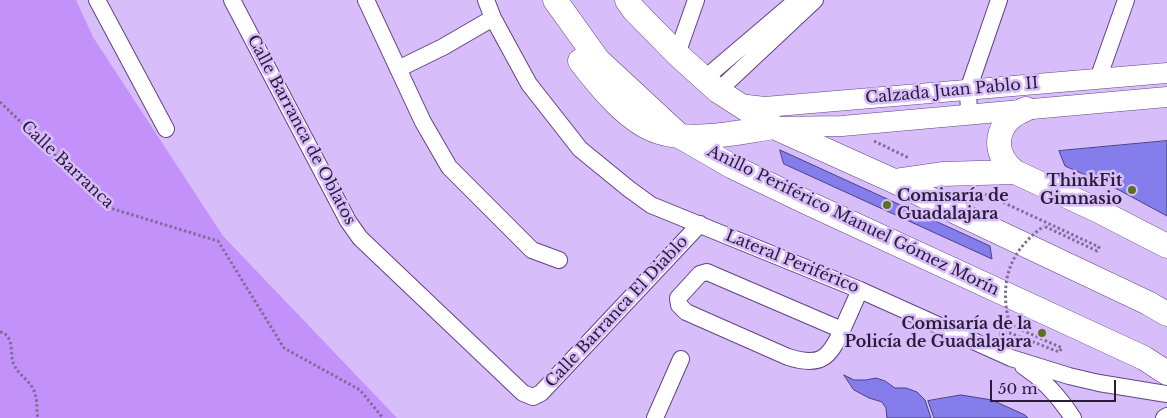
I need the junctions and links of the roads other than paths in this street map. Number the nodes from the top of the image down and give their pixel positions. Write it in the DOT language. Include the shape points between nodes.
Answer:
graph roads {
  1 [pos="97,0"];
  2 [pos="232,0"];
  3 [pos="366,0"];
  4 [pos="486,0"];
  5 [pos="540,0"];
  6 [pos="555,0"];
  7 [pos="628,0"];
  8 [pos="696,0"];
  9 [pos="797,0"];
  10 [pos="816,0"];
  11 [pos="999,0"];
  12 [pos="1126,0"];
  13 [pos="493,18"];
  14 [pos="677,54"];
  15 [pos="398,69"];
  16 [pos="1167,73"];
  17 [pos="1098,79"];
  18 [pos="968,90"];
  19 [pos="720,91"];
  20 [pos="1167,96"];
  21 [pos="1026,109"];
  22 [pos="969,114"];
  23 [pos="774,127"];
  24 [pos="166,128"];
  25 [pos="681,137"];
  26 [pos="1015,172"];
  27 [pos="894,181"];
  28 [pos="700,224"];
  29 [pos="1167,246"];
  30 [pos="560,260"];
  31 [pos="860,290"];
  32 [pos="1167,314"];
  33 [pos="842,330"];
  34 [pos="1011,358"];
  35 [pos="681,359"];
  36 [pos="1167,373"];
  37 [pos="1167,394"];
  38 [pos="532,397"];
  39 [pos="655,418"];
  40 [pos="1073,418"];
  1 -- 24 [label="street"];
  2 -- 38 [label="street, Calle Barranca de Oblatos" via="348,221 360,238 523,393"];
  3 -- 15 [label="street"];
  4 -- 13 [label="street, Lateral Periférico"];
  5 -- 25 [label="highway" via="564,40 620,106 656,132"];
  6 -- 25 [label="highway, Anillo Periférico Manuel Gómez Morín" via="598,60"];
  7 -- 14 [label="highway"];
  8 -- 14 [label="street"];
  9 -- 19 [label="street"];
  10 -- 19 [label="street"];
  11 -- 18 [label="street"];
  12 -- 17 [label="street"];
  13 -- 15 [label="street"];
  13 -- 28 [label="street, Lateral Periférico" via="529,84 580,149 651,204"];
  14 -- 19 [label="highway"];
  15 -- 30 [label="street" via="423,122 450,167 532,250"];
  16 -- 17 [label="main road, Calzada Juan Pablo II"];
  17 -- 18 [label="main road, Calzada Juan Pablo II"];
  18 -- 19 [label="main road, Calzada Juan Pablo II" via="765,107"];
  18 -- 22 [label="street"];
  19 -- 23 [label="highway"];
  20 -- 21 [label="main road, Calzada Juan Pablo II"];
  21 -- 22 [label="main road, Calzada Juan Pablo II"];
  21 -- 26 [label="highway" via="1006,121 1000,135 1003,160"];
  22 -- 23 [label="main road, Calzada Juan Pablo II" via="842,126"];
  23 -- 25 [label="highway"];
  23 -- 27 [label="highway"];
  25 -- 36 [label="highway, Anillo Periférico Manuel Gómez Morín" via="791,195 1144,358"];
  26 -- 27 [label="highway" via="942,174"];
  26 -- 29 [label="highway"];
  27 -- 32 [label="highway"];
  28 -- 31 [label="street, Lateral Periférico"];
  28 -- 38 [label="street, Calle Barranca El Diablo" via="541,393"];
  31 -- 33 [label="street"];
  31 -- 34 [label="street, Lateral Periférico"];
  33 -- 33 [label="street" via="828,355 816,361 803,362 686,312 679,306 678,298 700,274 707,272"];
  34 -- 37 [label="street, Lateral Periférico" via="1099,383"];
  34 -- 40 [label="street" via="1045,384"];
  35 -- 39 [label="street"];
}
